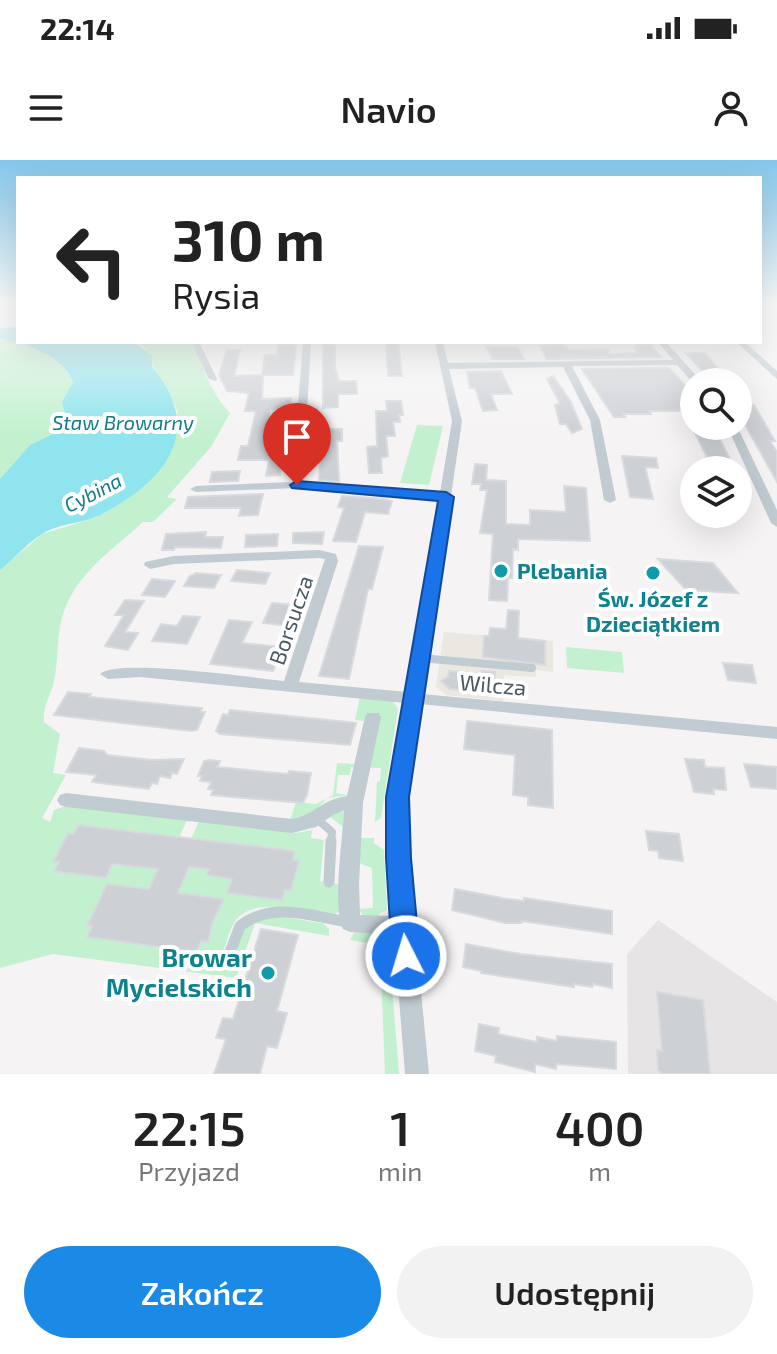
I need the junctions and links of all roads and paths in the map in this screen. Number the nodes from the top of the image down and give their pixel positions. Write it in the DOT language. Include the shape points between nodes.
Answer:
graph roads {
  1 [pos="198,348"];
  2 [pos="307,348"];
  3 [pos="440,348"];
  4 [pos="667,348"];
  5 [pos="746,348"];
  6 [pos="679,362"];
  7 [pos="566,364"];
  8 [pos="445,366"];
  9 [pos="684,368"];
  10 [pos="777,376"];
  11 [pos="213,379"];
  12 [pos="739,440"];
  13 [pos="297,485"];
  14 [pos="196,489"];
  15 [pos="446,497"];
  16 [pos="610,500"];
  17 [pos="776,517"];
  18 [pos="150,565"];
  19 [pos="420,658"];
  20 [pos="532,668"];
  21 [pos="108,674"];
  22 [pos="290,686"];
  23 [pos="412,698"];
  24 [pos="373,717"];
  25 [pos="777,733"];
  26 [pos="66,800"];
  27 [pos="354,803"];
  28 [pos="317,819"];
  29 [pos="329,882"];
  30 [pos="350,923"];
  31 [pos="404,926"];
  32 [pos="227,960"];
  33 [pos="417,1074"];
  1 -- 11 [label="street"];
  2 -- 13 [label="street"];
  3 -- 8 [label="street"];
  4 -- 6 [label="street"];
  5 -- 10 [label="street"];
  6 -- 7 [label="street"];
  6 -- 9 [label="street"];
  7 -- 8 [label="street"];
  7 -- 16 [label="street" via="595,420"];
  8 -- 15 [label="street" via="457,421"];
  12 -- 17 [label="street"];
  13 -- 14 [label="street"];
  13 -- 15 [label="street"];
  15 -- 19 [label="street"];
  18 -- 22 [label="street, Borsucza" via="331,557"];
  19 -- 20 [label="lane"];
  19 -- 23 [label="street"];
  21 -- 22 [label="street, Wilcza" via="140,672"];
  22 -- 23 [label="street, Wilcza"];
  23 -- 25 [label="street, Wilcza"];
  23 -- 31 [label="street" via="398,797"];
  24 -- 27 [label="street"];
  26 -- 28 [label="street" via="292,826"];
  27 -- 28 [label="street" via="336,803"];
  27 -- 30 [label="street"];
  28 -- 29 [label="lane" via="332,832"];
  30 -- 31 [label="street"];
  30 -- 32 [label="lane" via="271,912 253,915 238,928"];
  31 -- 33 [label="street"];
}
